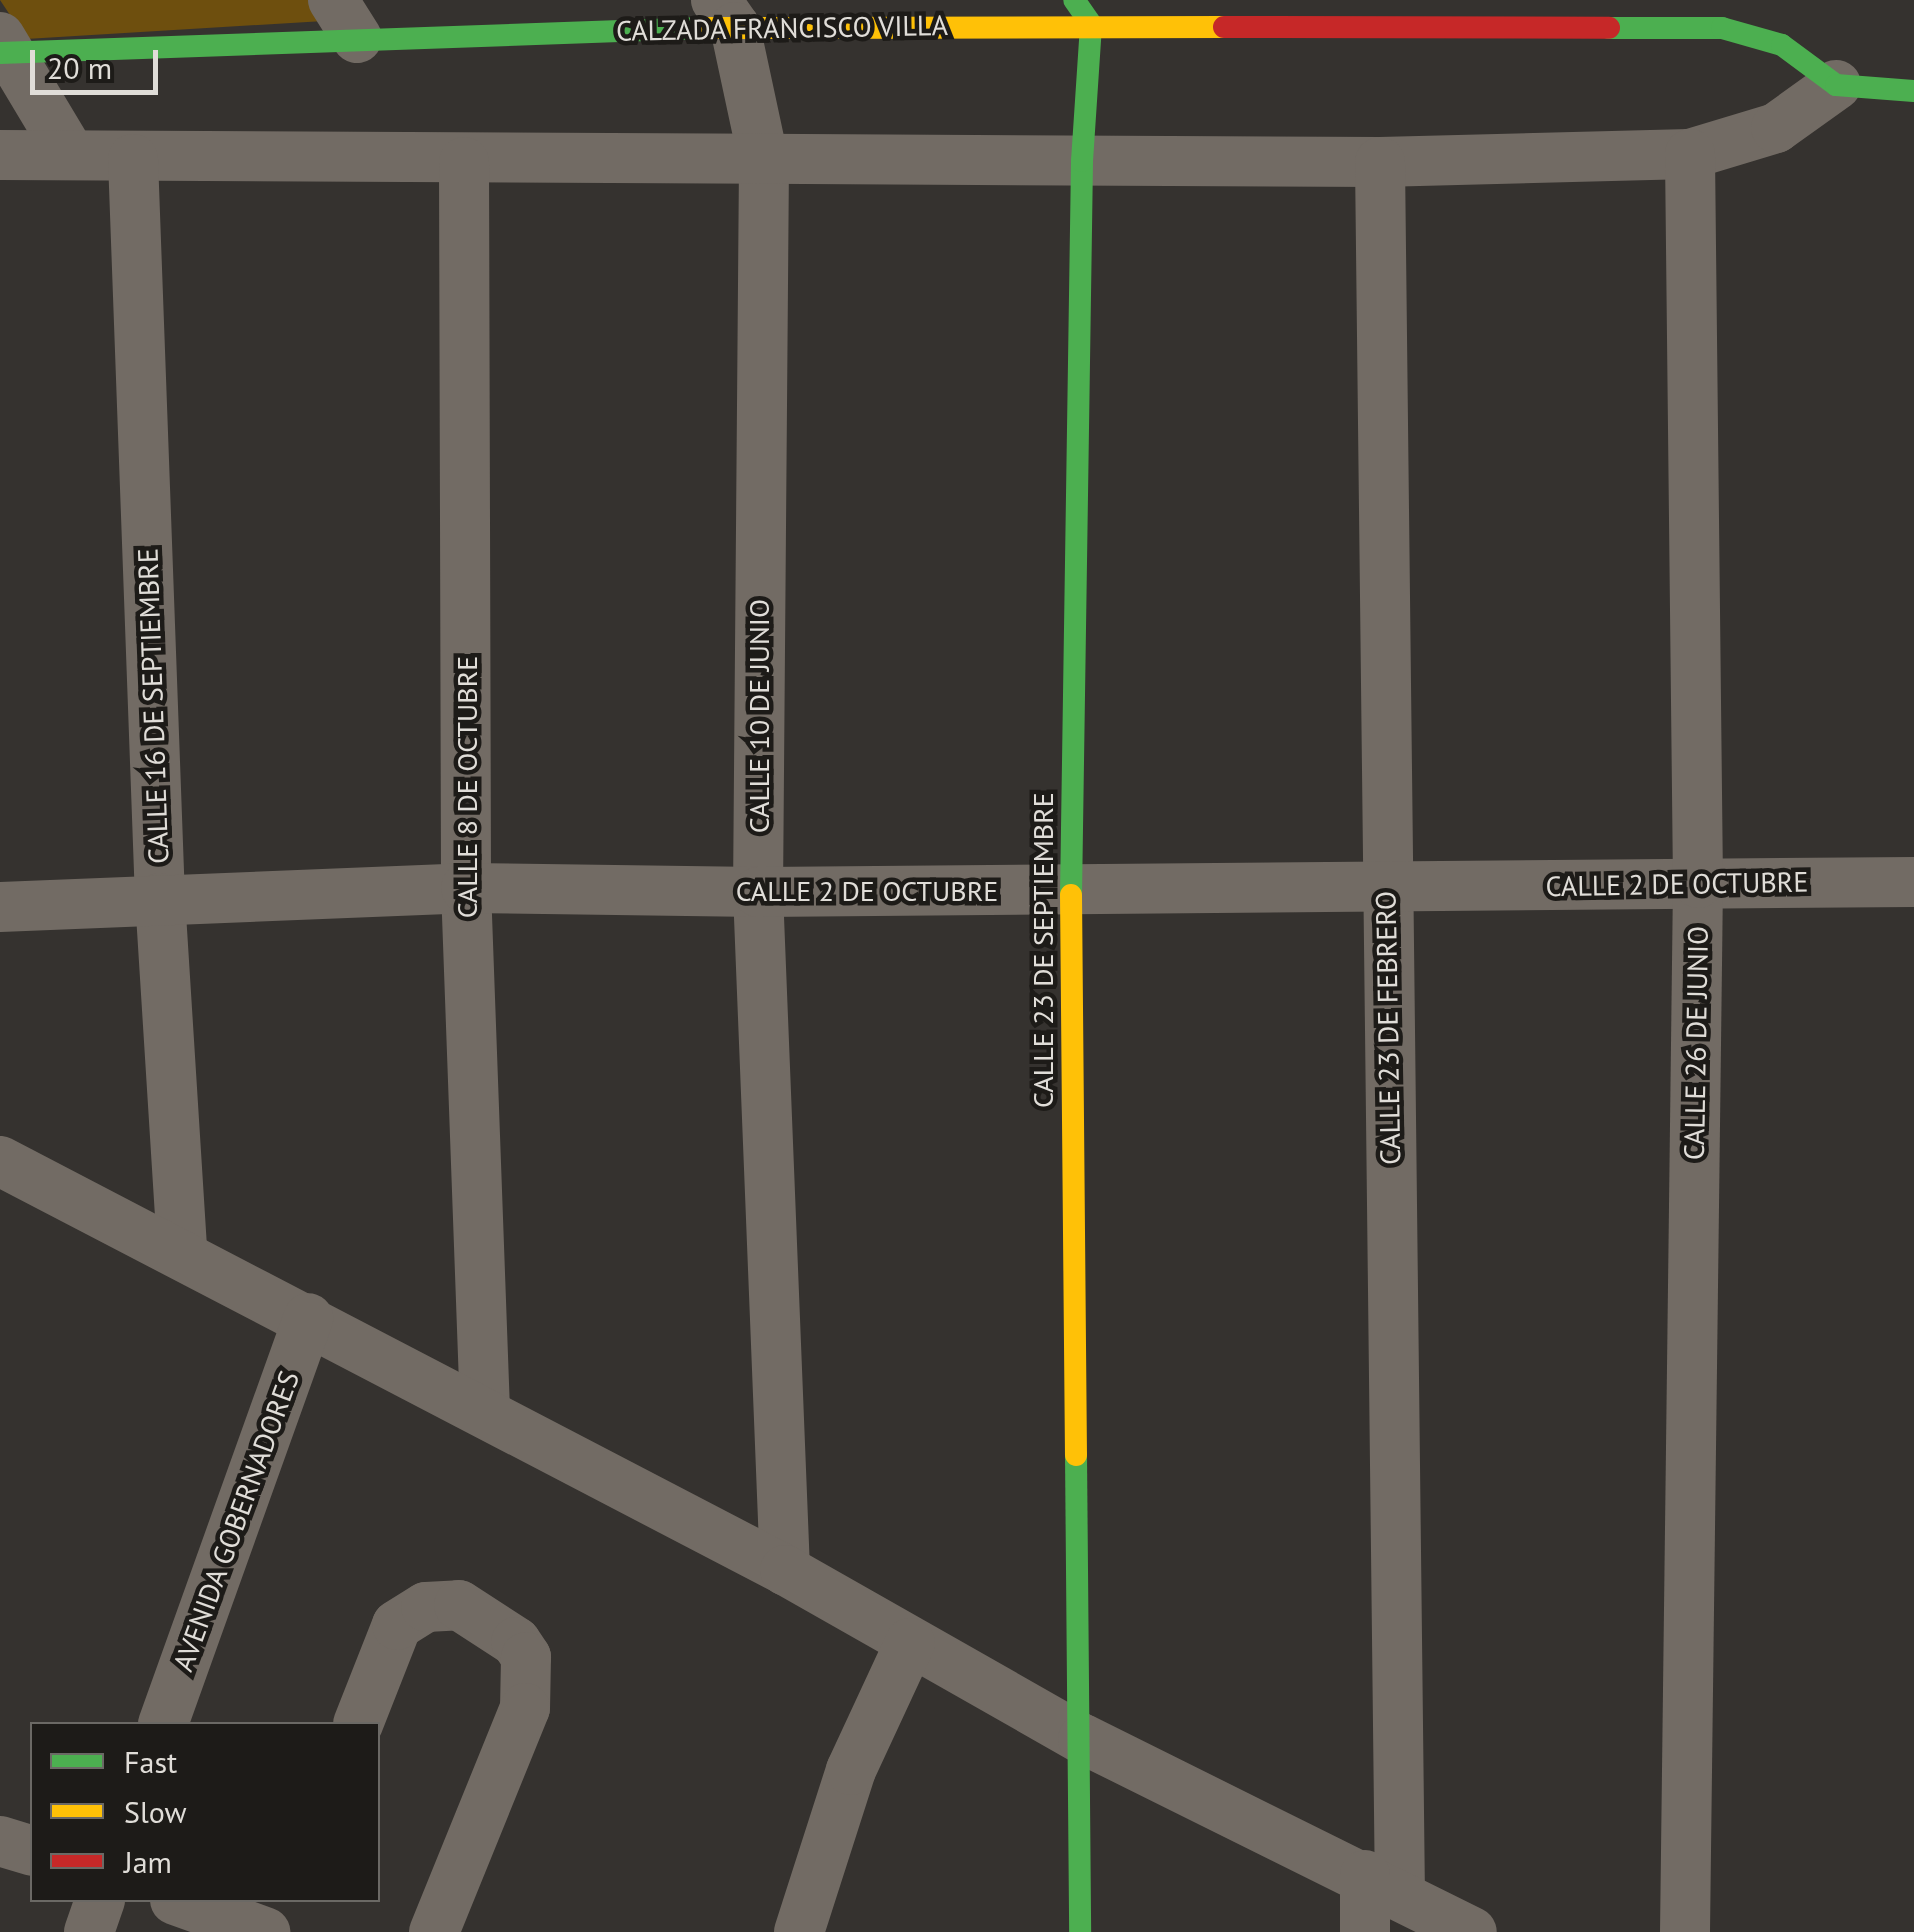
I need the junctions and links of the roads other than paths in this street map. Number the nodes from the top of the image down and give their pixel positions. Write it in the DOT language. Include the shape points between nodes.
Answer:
graph roads {
  1 [pos="1074,0"];
  2 [pos="1460,13"];
  3 [pos="725,14"];
  4 [pos="345,19"];
  5 [pos="1091,24"];
  6 [pos="4,48"];
  7 [pos="1836,85"];
  8 [pos="1910,99"];
  9 [pos="70,154"];
  10 [pos="1690,154"];
  11 [pos="0,155"];
  12 [pos="133,159"];
  13 [pos="1082,161"];
  14 [pos="464,162"];
  15 [pos="764,162"];
  16 [pos="1380,162"];
  17 [pos="1914,882"];
  18 [pos="1698,883"];
  19 [pos="466,888"];
  20 [pos="1386,889"];
  21 [pos="1071,890"];
  22 [pos="758,892"];
  23 [pos="160,898"];
  24 [pos="0,906"];
  25 [pos="0,1161"];
  26 [pos="182,1252"];
  27 [pos="308,1318"];
  28 [pos="485,1412"];
  29 [pos="785,1570"];
  30 [pos="910,1642"];
  31 [pos="164,1722"];
  32 [pos="359,1722"];
  33 [pos="1082,1740"];
  34 [pos="0,1841"];
  35 [pos="30,1850"];
  36 [pos="1382,1884"];
  37 [pos="99,1902"];
  38 [pos="181,1902"];
  39 [pos="288,1902"];
  40 [pos="89,1932"];
  41 [pos="265,1932"];
  42 [pos="276,1932"];
  43 [pos="434,1932"];
  44 [pos="798,1932"];
  45 [pos="1080,1932"];
  46 [pos="1365,1932"];
  47 [pos="1472,1932"];
  48 [pos="1685,1932"];
  1 -- 5 [label="street"];
  2 -- 5 [label="street, CALZADA FRANCISCO VILLA"];
  2 -- 7 [label="street, CALZADA FRANCISCO VILLA" via="1722,28 1782,45"];
  3 -- 4 [label="street, CALZADA FRANCISCO VILLA"];
  3 -- 5 [label="street, CALZADA FRANCISCO VILLA"];
  3 -- 15 [label="street, CALLE 10 DE JUNIO"];
  4 -- 6 [label="street, CALZADA FRANCISCO VILLA"];
  5 -- 13 [label="street, CALLE 23 DE SEPTIEMBRE"];
  6 -- 9 [label="street"];
  7 -- 8 [label="street"];
  7 -- 10 [label="street" via="1776,128"];
  9 -- 11 [label="street"];
  9 -- 12 [label="street"];
  10 -- 16 [label="street"];
  10 -- 18 [label="street, CALLE 26 DE JUNIO"];
  12 -- 14 [label="street"];
  12 -- 23 [label="street, CALLE 16 DE SEPTIEMBRE"];
  13 -- 15 [label="street"];
  13 -- 16 [label="street"];
  13 -- 21 [label="street, CALLE 23 DE SEPTIEMBRE"];
  14 -- 15 [label="street"];
  14 -- 19 [label="street, CALLE 8 DE OCTUBRE"];
  15 -- 22 [label="street, CALLE 10 DE JUNIO"];
  16 -- 20 [label="street, CALLE 23 DE FEBRERO"];
  17 -- 18 [label="street, CALLE 2 DE OCTUBRE"];
  18 -- 20 [label="street, CALLE 2 DE OCTUBRE"];
  18 -- 48 [label="street, CALLE 26 DE JUNIO"];
  19 -- 22 [label="street, CALLE 2 DE OCTUBRE"];
  19 -- 23 [label="street, CALLE 2 DE OCTUBRE"];
  19 -- 28 [label="street, CALLE 8 DE OCTUBRE"];
  20 -- 21 [label="street, CALLE 2 DE OCTUBRE"];
  20 -- 36 [label="street, CALLE 23 DE FEBRERO"];
  21 -- 22 [label="street, CALLE 2 DE OCTUBRE"];
  21 -- 33 [label="street, CALLE 23 DE SEPTIEMBRE"];
  22 -- 29 [label="street, CALLE 10 DE JUNIO"];
  23 -- 24 [label="street, CALLE 2 DE OCTUBRE"];
  23 -- 26 [label="street, CALLE 16 DE SEPTIEMBRE"];
  25 -- 26 [label="street"];
  26 -- 27 [label="street"];
  27 -- 28 [label="street"];
  27 -- 31 [label="street, AVENIDA GOBERNADORES"];
  28 -- 29 [label="street"];
  29 -- 30 [label="street"];
  30 -- 33 [label="street"];
  30 -- 44 [label="street" via="851,1770"];
  32 -- 43 [label="street" via="398,1625 426,1607 458,1605 516,1642 526,1657 525,1708"];
  33 -- 36 [label="street"];
  33 -- 45 [label="street, CALLE 23 DE SEPTIEMBRE"];
  34 -- 35 [label="street"];
  36 -- 46 [label="street, CALLE 23 DE FEBRERO"];
  36 -- 47 [label="street"];
  37 -- 40 [label="street"];
  38 -- 41 [label="street"];
  39 -- 42 [label="street"];
}
